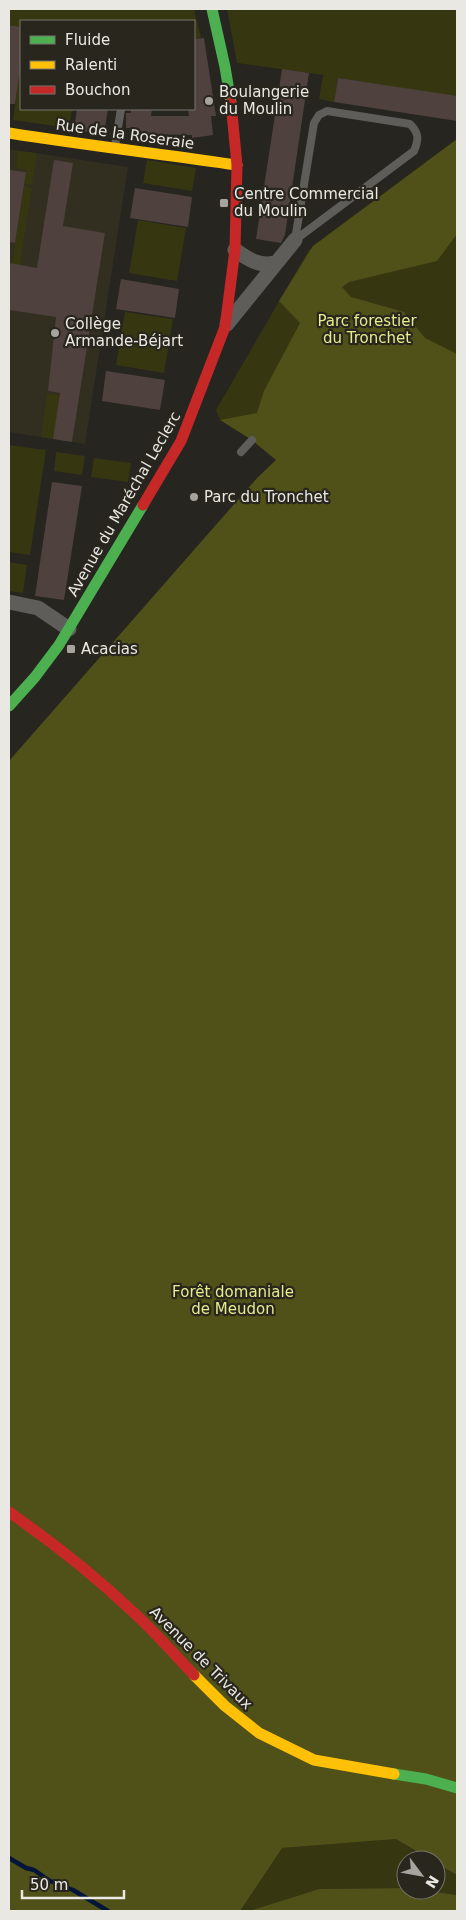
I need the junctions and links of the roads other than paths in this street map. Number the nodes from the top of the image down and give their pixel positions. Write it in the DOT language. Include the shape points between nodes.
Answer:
graph roads {
  1 [pos="212,9"];
  2 [pos="121,110"];
  3 [pos="9,133"];
  4 [pos="114,148"];
  5 [pos="237,165"];
  6 [pos="295,240"];
  7 [pos="235,250"];
  8 [pos="275,263"];
  9 [pos="224,326"];
  10 [pos="252,440"];
  11 [pos="241,452"];
  12 [pos="9,602"];
  13 [pos="69,629"];
  14 [pos="9,706"];
  15 [pos="9,1512"];
  16 [pos="457,1788"];
  1 -- 5 [label="street, Avenue du Maréchal Leclerc" via="225,67"];
  2 -- 4 [label="lane"];
  3 -- 4 [label="street, Rue de la Roseraie"];
  4 -- 5 [label="street, Rue de la Roseraie"];
  5 -- 7 [label="street, Avenue du Maréchal Leclerc"];
  6 -- 6 [label="lane" via="414,150 417,132 410,124 327,111 319,115 314,123"];
  6 -- 8 [label="street"];
  7 -- 8 [label="street" via="249,260 265,265"];
  7 -- 9 [label="street, Avenue du Maréchal Leclerc"];
  8 -- 9 [label="street"];
  9 -- 13 [label="street, Avenue du Maréchal Leclerc" via="181,441"];
  10 -- 11 [label="lane"];
  12 -- 13 [label="street" via="38,608"];
  13 -- 14 [label="street, Avenue du Maréchal Leclerc" via="47,662"];
  15 -- 16 [label="street, Avenue de Trivaux" via="86,1570 134,1612 231,1711 259,1733 314,1760 426,1779"];
}
